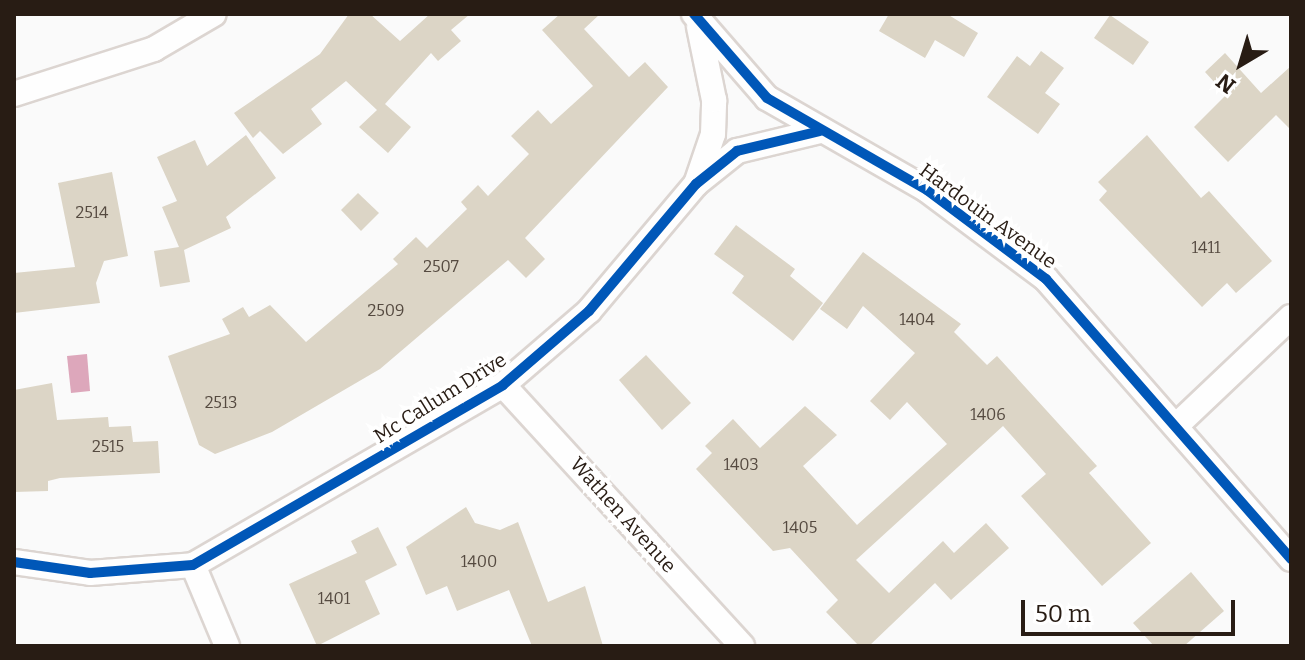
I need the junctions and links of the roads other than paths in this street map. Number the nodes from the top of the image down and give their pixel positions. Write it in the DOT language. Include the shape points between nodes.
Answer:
graph roads {
  1 [pos="214,14"];
  2 [pos="696,18"];
  3 [pos="14,94"];
  4 [pos="820,131"];
  5 [pos="696,184"];
  6 [pos="1291,317"];
  7 [pos="503,385"];
  8 [pos="1177,425"];
  9 [pos="1291,559"];
  10 [pos="14,562"];
  11 [pos="193,565"];
  12 [pos="227,646"];
  13 [pos="742,646"];
  1 -- 3 [label="street" via="154,49"];
  2 -- 4 [label="street, Hardouin Avenue" via="767,98"];
  2 -- 5 [label="street, Mc Callum Drive" via="714,100 713,134"];
  4 -- 5 [label="street, Mc Callum Drive" via="737,151"];
  4 -- 8 [label="street, Hardouin Avenue" via="927,190 1046,279"];
  5 -- 7 [label="street, Mc Callum Drive" via="589,311"];
  6 -- 8 [label="street"];
  7 -- 11 [label="street, Mc Callum Drive"];
  7 -- 13 [label="street, Wathen Avenue"];
  8 -- 9 [label="street, Hardouin Avenue"];
  10 -- 11 [label="street, Mc Callum Drive" via="90,573"];
  11 -- 12 [label="street"];
}
